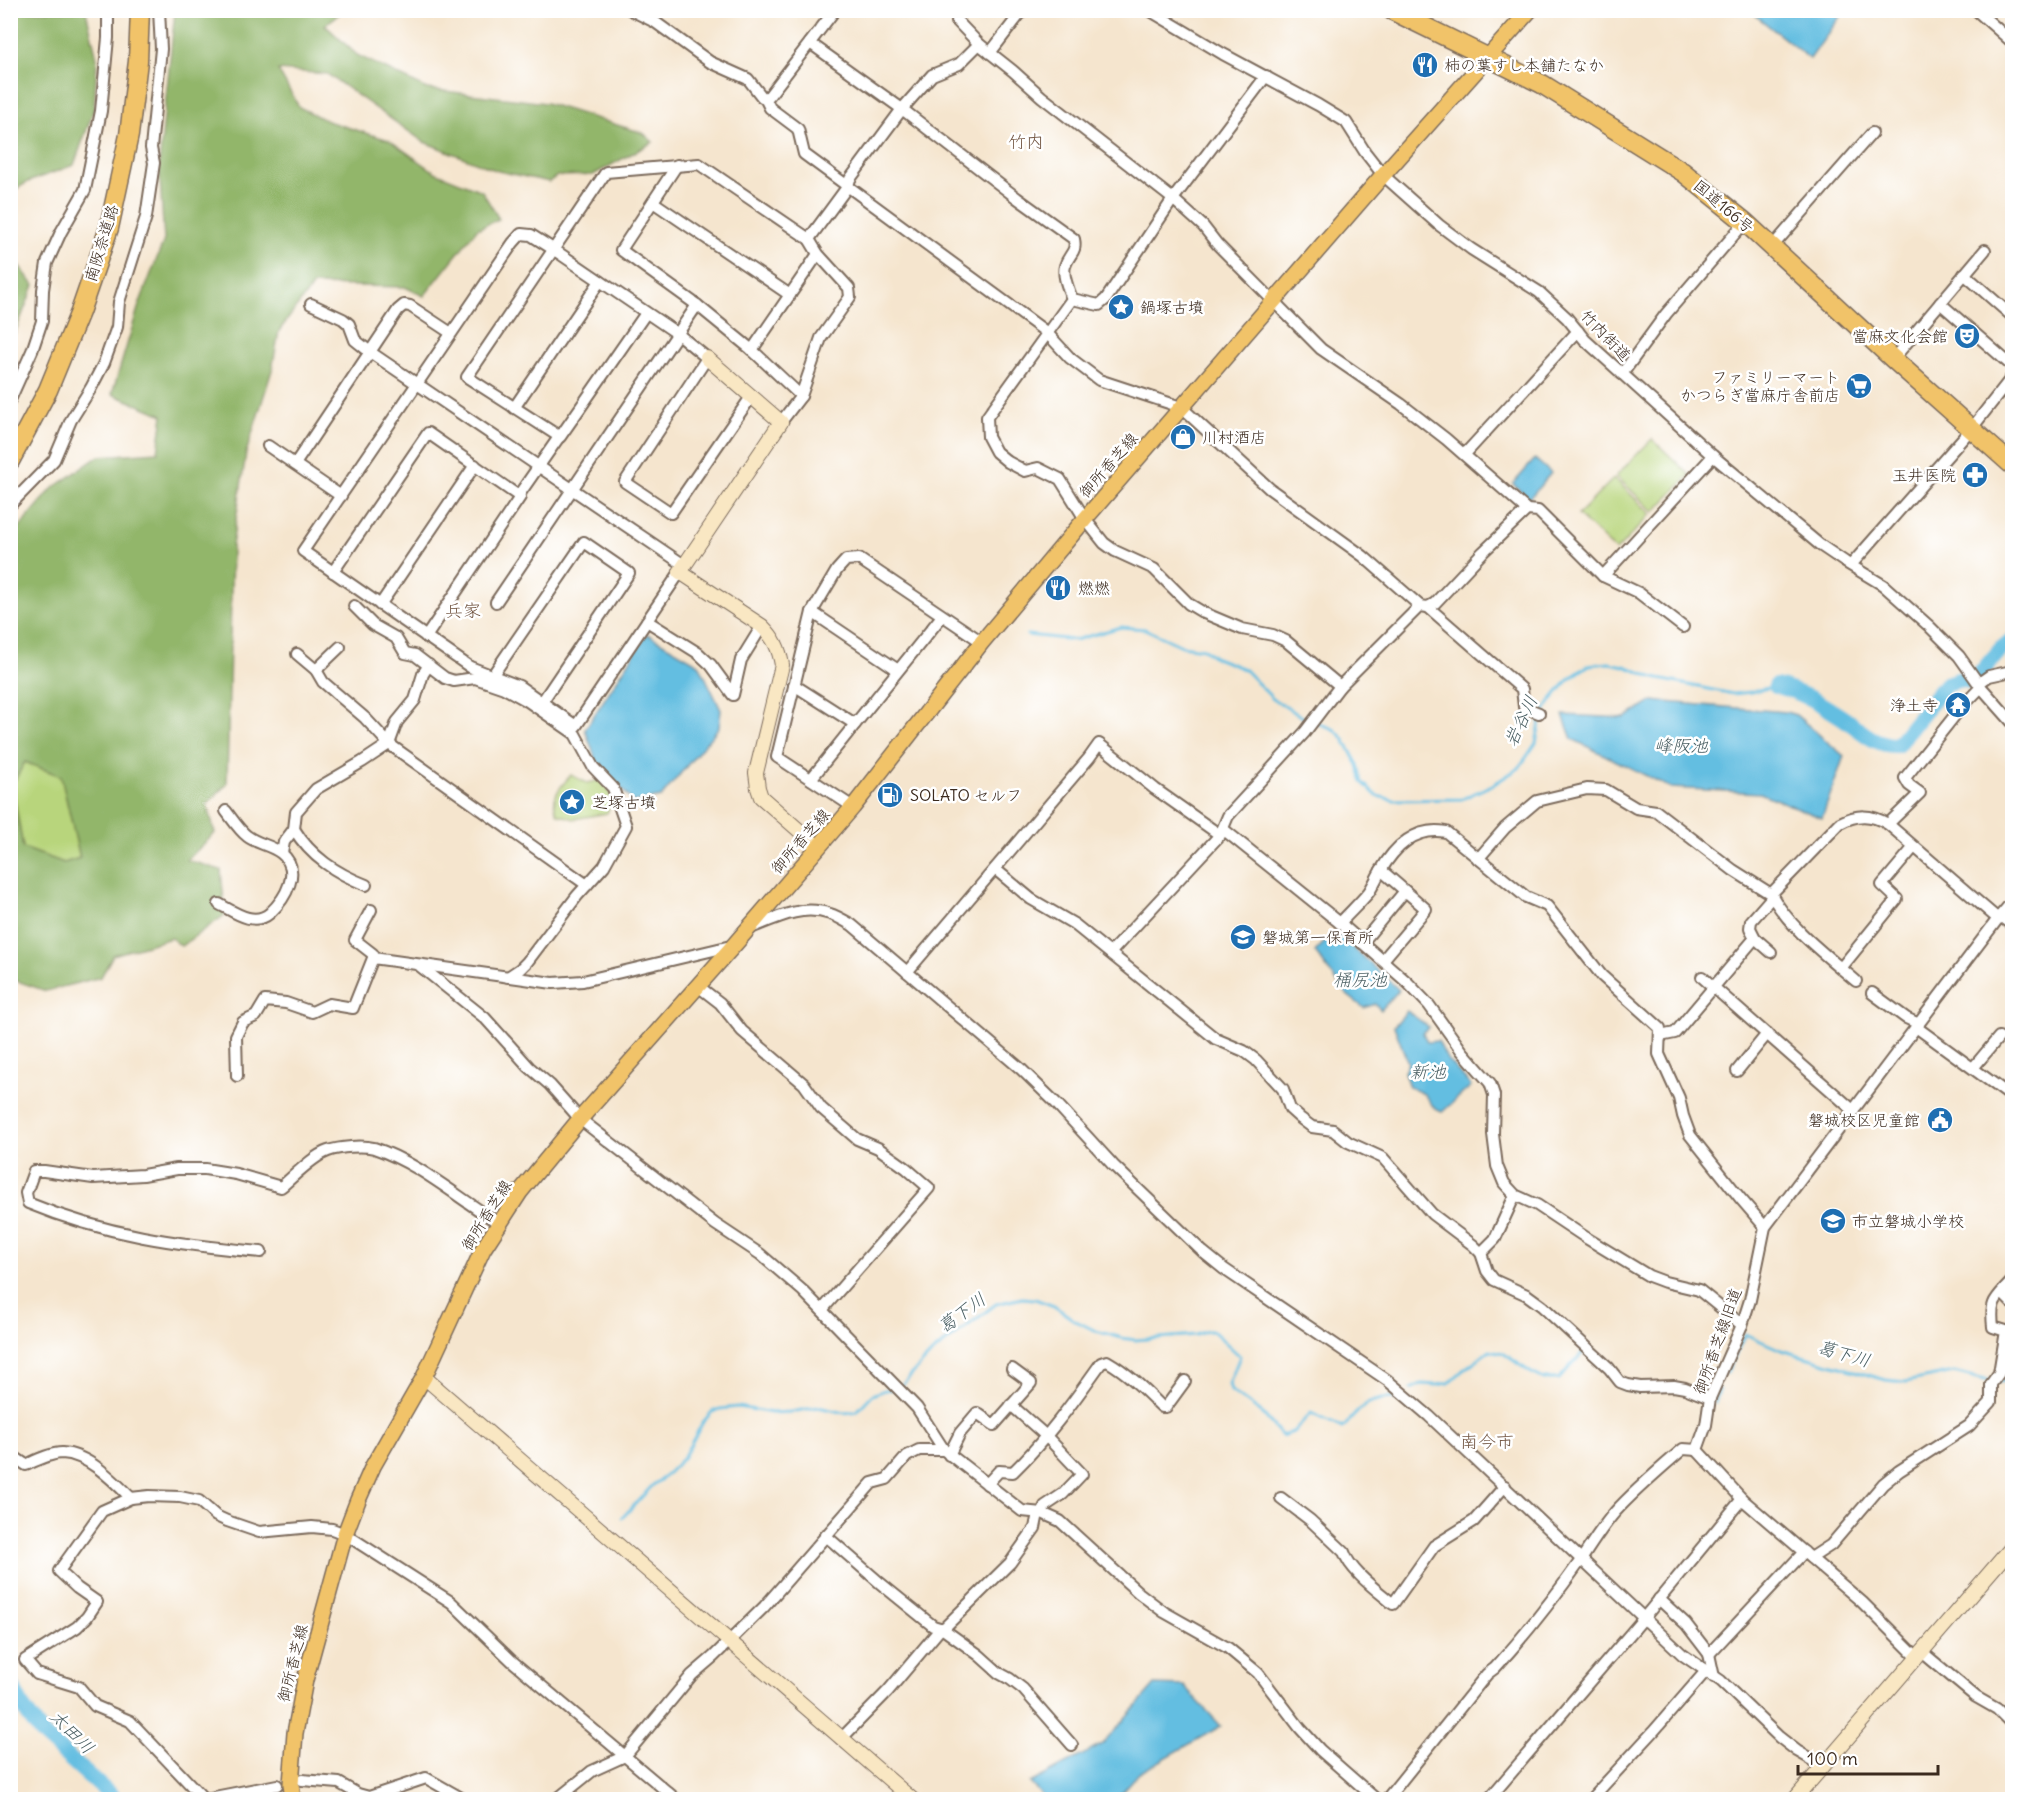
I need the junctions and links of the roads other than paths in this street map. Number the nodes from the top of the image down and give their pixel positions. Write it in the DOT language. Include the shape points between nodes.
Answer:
graph roads {
  1 [pos="108,10"];
  2 [pos="140,10"];
  3 [pos="159,10"];
  4 [pos="631,10"];
  5 [pos="835,10"];
  6 [pos="1023,10"];
  7 [pos="1149,10"];
  8 [pos="1391,10"];
  9 [pos="1530,10"];
  10 [pos="1976,10"];
  11 [pos="957,21"];
  12 [pos="2013,42"];
  13 [pos="810,43"];
  14 [pos="979,44"];
  15 [pos="990,53"];
  16 [pos="1486,58"];
  17 [pos="1266,76"];
  18 [pos="765,98"];
  19 [pos="902,109"];
  20 [pos="1872,134"];
  21 [pos="677,165"];
  22 [pos="1383,175"];
  23 [pos="848,186"];
  24 [pos="1173,199"];
  25 [pos="653,202"];
  26 [pos="1745,222"];
  27 [pos="809,239"];
  28 [pos="1772,247"];
  29 [pos="553,249"];
  30 [pos="1985,249"];
  31 [pos="818,254"];
  32 [pos="1964,274"];
  33 [pos="600,281"];
  34 [pos="790,295"];
  35 [pos="1072,299"];
  36 [pos="1275,302"];
  37 [pos="1940,303"];
  38 [pos="311,304"];
  39 [pos="697,305"];
  40 [pos="646,313"];
  41 [pos="2013,316"];
  42 [pos="1578,331"];
  43 [pos="1046,332"];
  44 [pos="451,333"];
  45 [pos="678,334"];
  46 [pos="752,350"];
  47 [pos="370,352"];
  48 [pos="707,358"];
  49 [pos="1893,359"];
  50 [pos="2013,366"];
  51 [pos="1622,374"];
  52 [pos="2013,377"];
  53 [pos="418,384"];
  54 [pos="801,396"];
  55 [pos="751,397"];
  56 [pos="10,400"];
  57 [pos="1181,407"];
  58 [pos="514,408"];
  59 [pos="781,422"];
  60 [pos="1972,428"];
  61 [pos="559,437"];
  62 [pos="268,446"];
  63 [pos="1465,454"];
  64 [pos="1713,456"];
  65 [pos="10,460"];
  66 [pos="295,464"];
  67 [pos="475,465"];
  68 [pos="2013,465"];
  69 [pos="539,466"];
  70 [pos="573,489"];
  71 [pos="340,496"];
  72 [pos="518,496"];
  73 [pos="10,505"];
  74 [pos="1527,510"];
  75 [pos="1085,519"];
  76 [pos="1851,565"];
  77 [pos="682,569"];
  78 [pos="333,572"];
  79 [pos="1603,576"];
  80 [pos="496,602"];
  81 [pos="380,605"];
  82 [pos="354,606"];
  83 [pos="1424,607"];
  84 [pos="813,612"];
  85 [pos="942,616"];
  86 [pos="646,621"];
  87 [pos="762,626"];
  88 [pos="1683,627"];
  89 [pos="426,637"];
  90 [pos="982,642"];
  91 [pos="340,647"];
  92 [pos="297,654"];
  93 [pos="429,666"];
  94 [pos="316,670"];
  95 [pos="898,670"];
  96 [pos="2013,671"];
  97 [pos="492,676"];
  98 [pos="1978,682"];
  99 [pos="794,685"];
  100 [pos="1340,686"];
  101 [pos="542,702"];
  102 [pos="1539,713"];
  103 [pos="2013,722"];
  104 [pos="855,724"];
  105 [pos="389,744"];
  106 [pos="811,779"];
  107 [pos="853,807"];
  108 [pos="226,811"];
  109 [pos="1888,824"];
  110 [pos="294,829"];
  111 [pos="1221,832"];
  112 [pos="818,846"];
  113 [pos="1914,847"];
  114 [pos="282,853"];
  115 [pos="1478,859"];
  116 [pos="995,869"];
  117 [pos="1381,870"];
  118 [pos="366,885"];
  119 [pos="586,885"];
  120 [pos="1405,891"];
  121 [pos="1771,896"];
  122 [pos="2013,902"];
  123 [pos="219,904"];
  124 [pos="371,910"];
  125 [pos="1999,918"];
  126 [pos="1340,923"];
  127 [pos="2013,925"];
  128 [pos="748,929"];
  129 [pos="1755,938"];
  130 [pos="1362,943"];
  131 [pos="735,945"];
  132 [pos="1111,952"];
  133 [pos="1771,952"];
  134 [pos="373,958"];
  135 [pos="1383,960"];
  136 [pos="420,966"];
  137 [pos="1841,968"];
  138 [pos="907,972"];
  139 [pos="508,977"];
  140 [pos="1702,977"];
  141 [pos="1856,981"];
  142 [pos="699,986"];
  143 [pos="1714,987"];
  144 [pos="1872,993"];
  145 [pos="1918,1026"];
  146 [pos="1767,1034"];
  147 [pos="1660,1036"];
  148 [pos="1999,1037"];
  149 [pos="1973,1068"];
  150 [pos="1737,1071"];
  151 [pos="237,1076"];
  152 [pos="2013,1097"];
  153 [pos="1854,1111"];
  154 [pos="580,1119"];
  155 [pos="1515,1195"];
  156 [pos="499,1223"];
  157 [pos="1765,1227"];
  158 [pos="261,1252"];
  159 [pos="1481,1254"];
  160 [pos="2013,1281"];
  161 [pos="2002,1293"];
  162 [pos="2013,1303"];
  163 [pos="822,1310"];
  164 [pos="1742,1325"];
  165 [pos="2008,1355"];
  166 [pos="1012,1369"];
  167 [pos="424,1377"];
  168 [pos="1185,1381"];
  169 [pos="1710,1398"];
  170 [pos="1011,1405"];
  171 [pos="1045,1435"];
  172 [pos="1696,1450"];
  173 [pos="947,1453"];
  174 [pos="10,1454"];
  175 [pos="987,1484"];
  176 [pos="1505,1486"];
  177 [pos="131,1498"];
  178 [pos="1281,1498"];
  179 [pos="1742,1499"];
  180 [pos="1040,1513"];
  181 [pos="345,1534"];
  182 [pos="825,1535"];
  183 [pos="2013,1547"];
  184 [pos="1808,1555"];
  185 [pos="1582,1558"];
  186 [pos="1659,1599"];
  187 [pos="1643,1618"];
  188 [pos="942,1628"];
  189 [pos="729,1641"];
  190 [pos="1709,1654"];
  191 [pos="1920,1654"];
  192 [pos="1710,1674"];
  193 [pos="2013,1724"];
  194 [pos="841,1739"];
  195 [pos="1072,1745"];
  196 [pos="625,1756"];
  197 [pos="1823,1766"];
  198 [pos="302,1780"];
  199 [pos="277,1785"];
  200 [pos="1592,1799"];
  201 [pos="292,1800"];
  202 [pos="465,1800"];
  203 [pos="556,1800"];
  204 [pos="677,1800"];
  205 [pos="913,1800"];
  206 [pos="1377,1800"];
  207 [pos="1386,1800"];
  208 [pos="1488,1800"];
  209 [pos="1794,1800"];
  1 -- 56 [label="street" via="101,111 85,190 46,263 42,321"];
  2 -- 65 [label="highway, 南阪奈道路" via="129,135 109,228 48,390"];
  3 -- 73 [label="street" via="161,49 151,148 154,163 146,217 119,302 117,327 104,363 70,420 54,460"];
  4 -- 18 [label="street" via="655,22 710,62 748,79"];
  5 -- 13 [label="street"];
  6 -- 15 [label="street"];
  7 -- 17 [label="street, 竹内街道"];
  8 -- 16 [label="highway, 国道166号"];
  9 -- 16 [label="main road, 御所香芝線"];
  10 -- 12 [label="street"];
  11 -- 14 [label="street"];
  13 -- 18 [label="street"];
  13 -- 19 [label="street"];
  14 -- 15 [label="street"];
  14 -- 19 [label="street" via="959,64 932,75"];
  15 -- 24 [label="street"];
  16 -- 22 [label="main road, 御所香芝線"];
  16 -- 26 [label="highway, 国道166号" via="1542,84 1662,158"];
  17 -- 22 [label="street, 竹内街道" via="1346,122"];
  17 -- 24 [label="street"];
  18 -- 23 [label="street" via="770,108 798,129 804,154"];
  19 -- 23 [label="street"];
  19 -- 35 [label="street" via="1074,239 1076,248 1065,267"];
  20 -- 28 [label="street"];
  21 -- 25 [label="street"];
  21 -- 27 [label="street" via="699,164"];
  21 -- 29 [label="street" via="606,172"];
  22 -- 36 [label="main road, 御所香芝線"];
  22 -- 42 [label="street, 竹内街道" via="1471,249 1539,292"];
  23 -- 27 [label="street"];
  23 -- 43 [label="street"];
  24 -- 35 [label="street" via="1106,299 1099,305"];
  24 -- 36 [label="street"];
  25 -- 34 [label="street"];
  25 -- 39 [label="street" via="621,250"];
  26 -- 28 [label="highway, 国道166号"];
  26 -- 51 [label="street" via="1666,314"];
  27 -- 31 [label="street"];
  28 -- 49 [label="highway, 国道166号"];
  29 -- 33 [label="street"];
  29 -- 44 [label="street" via="531,235 521,234"];
  29 -- 58 [label="street" via="467,377"];
  30 -- 32 [label="street"];
  31 -- 34 [label="street"];
  31 -- 54 [label="street" via="849,288 850,297 821,338"];
  32 -- 37 [label="street"];
  32 -- 41 [label="street"];
  33 -- 40 [label="street"];
  33 -- 58 [label="street"];
  34 -- 46 [label="street"];
  35 -- 43 [label="street"];
  36 -- 57 [label="main road, 御所香芝線"];
  36 -- 63 [label="street" via="1321,349"];
  37 -- 49 [label="street"];
  37 -- 50 [label="street"];
  38 -- 47 [label="street" via="343,319 355,340"];
  39 -- 45 [label="street"];
  39 -- 46 [label="street"];
  40 -- 45 [label="street"];
  40 -- 61 [label="street"];
  42 -- 51 [label="street, 竹内街道"];
  42 -- 63 [label="street"];
  43 -- 57 [label="street" via="1070,358 1099,380"];
  43 -- 75 [label="street" via="987,417 988,437 996,452 1008,462 1025,471 1038,468 1060,479"];
  44 -- 47 [label="street" via="404,305"];
  44 -- 53 [label="street"];
  45 -- 48 [label="street"];
  45 -- 70 [label="street"];
  46 -- 54 [label="street"];
  47 -- 53 [label="street"];
  47 -- 66 [label="street"];
  48 -- 55 [label="street"];
  48 -- 55 [label="street" via="625,482 671,513"];
  49 -- 60 [label="highway, 国道166号"];
  51 -- 64 [label="street, 竹内街道"];
  52 -- 60 [label="street"];
  53 -- 69 [label="street"];
  53 -- 71 [label="street"];
  54 -- 59 [label="street"];
  55 -- 59 [label="street"];
  57 -- 75 [label="main road, 御所香芝線"];
  57 -- 83 [label="street" via="1270,489 1363,556"];
  58 -- 61 [label="street"];
  59 -- 77 [label="street"];
  60 -- 68 [label="highway, 国道166号"];
  60 -- 76 [label="street"];
  61 -- 69 [label="street"];
  62 -- 66 [label="street"];
  63 -- 74 [label="street"];
  64 -- 76 [label="street, 竹内街道"];
  64 -- 79 [label="street"];
  66 -- 71 [label="street"];
  67 -- 72 [label="street"];
  67 -- 78 [label="street" via="428,433"];
  67 -- 81 [label="street"];
  69 -- 70 [label="street"];
  69 -- 72 [label="street"];
  70 -- 77 [label="street"];
  70 -- 80 [label="street"];
  71 -- 78 [label="street" via="303,550"];
  72 -- 89 [label="street"];
  74 -- 79 [label="street" via="1538,511"];
  74 -- 83 [label="street" via="1435,603"];
  75 -- 90 [label="main road, 御所香芝線"];
  75 -- 100 [label="street" via="1104,543 1154,569 1189,604 1242,629 1286,641"];
  76 -- 98 [label="street, 竹内街道" via="1883,585 1929,626"];
  77 -- 86 [label="street"];
  77 -- 87 [label="street"];
  78 -- 81 [label="street"];
  79 -- 88 [label="street" via="1639,593"];
  81 -- 89 [label="street"];
  82 -- 93 [label="street" via="396,638 405,653 415,655"];
  83 -- 100 [label="street"];
  83 -- 102 [label="street" via="1522,689 1524,707"];
  84 -- 85 [label="street" via="837,570 846,560 859,560"];
  84 -- 95 [label="street"];
  84 -- 99 [label="street"];
  85 -- 90 [label="street"];
  85 -- 95 [label="street"];
  86 -- 87 [label="street" via="698,653 733,695 741,660"];
  86 -- 101 [label="street" via="576,726"];
  87 -- 112 [label="street" via="779,648 782,665 756,773 758,789 761,797"];
  89 -- 97 [label="street" via="470,667"];
  90 -- 107 [label="main road, 御所香芝線"];
  91 -- 94 [label="street"];
  92 -- 94 [label="street"];
  93 -- 105 [label="street" via="415,700 397,722"];
  93 -- 119 [label="street" via="454,681 475,678 504,688 575,734 593,767 613,788 626,826 604,866"];
  94 -- 105 [label="street" via="323,682 366,718"];
  95 -- 104 [label="street"];
  96 -- 98 [label="street"];
  97 -- 101 [label="street" via="519,686"];
  97 -- 101 [label="street" via="584,542 629,573"];
  98 -- 103 [label="street, 竹内街道"];
  98 -- 109 [label="street" via="1905,778 1920,793"];
  99 -- 104 [label="street"];
  99 -- 106 [label="street" via="777,757"];
  100 -- 111 [label="street" via="1305,732 1228,816"];
  104 -- 106 [label="street"];
  105 -- 110 [label="street" via="316,789 296,812"];
  105 -- 119 [label="street"];
  106 -- 107 [label="street"];
  107 -- 112 [label="main road, 御所香芝線"];
  108 -- 114 [label="street" via="247,836"];
  109 -- 113 [label="street"];
  109 -- 121 [label="street" via="1865,815 1840,823"];
  110 -- 114 [label="street" via="284,842"];
  110 -- 118 [label="street" via="300,840 335,871"];
  111 -- 116 [label="street" via="1155,789 1099,744"];
  111 -- 126 [label="street"];
  111 -- 132 [label="street"];
  112 -- 128 [label="main road, 御所香芝線"];
  113 -- 125 [label="street"];
  113 -- 137 [label="street" via="1882,885 1897,899"];
  114 -- 123 [label="street" via="291,872 287,893 264,918 250,919"];
  115 -- 117 [label="street" via="1446,832 1434,829 1408,839"];
  115 -- 121 [label="street" via="1505,828 1537,801 1587,789 1606,790 1636,808 1656,811"];
  115 -- 147 [label="street" via="1526,897 1546,906 1602,976 1660,1028"];
  116 -- 132 [label="street" via="1031,899"];
  116 -- 138 [label="street"];
  117 -- 120 [label="street"];
  117 -- 126 [label="street" via="1369,892"];
  119 -- 139 [label="street" via="527,962"];
  120 -- 130 [label="street"];
  120 -- 135 [label="street" via="1426,909"];
  121 -- 129 [label="street" via="1751,921"];
  121 -- 137 [label="street" via="1798,929"];
  122 -- 125 [label="street, 御所香芝線旧道"];
  124 -- 134 [label="street" via="354,940"];
  125 -- 127 [label="street"];
  125 -- 145 [label="street, 御所香芝線旧道"];
  126 -- 130 [label="street"];
  128 -- 131 [label="main road, 御所香芝線"];
  128 -- 138 [label="street" via="790,912 813,910 831,914 852,925"];
  129 -- 133 [label="street"];
  129 -- 143 [label="street"];
  130 -- 135 [label="street"];
  131 -- 139 [label="street" via="583,981 553,983"];
  131 -- 142 [label="main road, 御所香芝線"];
  132 -- 159 [label="street" via="1216,1039 1256,1060 1283,1089 1290,1109 1300,1118 1312,1127 1333,1130 1348,1142 1383,1158 1432,1214"];
  134 -- 136 [label="street"];
  134 -- 151 [label="street" via="353,1008 329,1004 312,1012 266,1000 256,1016 243,1022 236,1036"];
  135 -- 155 [label="street" via="1429,1005 1490,1083 1497,1166 1503,1183"];
  136 -- 139 [label="street"];
  136 -- 154 [label="street" via="485,1018"];
  137 -- 141 [label="street"];
  138 -- 176 [label="street" via="1021,1069 1203,1252 1387,1380"];
  140 -- 143 [label="street"];
  142 -- 154 [label="main road, 御所香芝線"];
  142 -- 163 [label="street" via="804,1084 821,1108 857,1139 878,1148 929,1188"];
  143 -- 146 [label="street"];
  143 -- 147 [label="street" via="1675,1033"];
  144 -- 145 [label="street"];
  145 -- 149 [label="street"];
  145 -- 153 [label="street, 御所香芝線旧道"];
  146 -- 150 [label="street"];
  146 -- 153 [label="street"];
  147 -- 157 [label="street" via="1659,1054 1690,1135"];
  148 -- 149 [label="street"];
  149 -- 152 [label="street"];
  153 -- 157 [label="street, 御所香芝線旧道"];
  154 -- 156 [label="main road, 御所香芝線"];
  154 -- 163 [label="street" via="760,1254"];
  155 -- 159 [label="street" via="1495,1239"];
  155 -- 164 [label="street" via="1649,1276 1699,1290"];
  156 -- 158 [label="street" via="435,1179 372,1148 329,1150 281,1187 205,1169 93,1178 34,1171 26,1193 28,1203 114,1232 198,1247"];
  156 -- 167 [label="main road, 御所香芝線" via="483,1249"];
  157 -- 164 [label="street, 御所香芝線旧道"];
  159 -- 169 [label="street" via="1494,1280 1542,1306 1620,1382 1640,1387 1674,1386"];
  160 -- 161 [label="street"];
  161 -- 162 [label="street"];
  161 -- 165 [label="street" via="1991,1308 1993,1327 2007,1331"];
  163 -- 173 [label="street" via="917,1408"];
  164 -- 169 [label="street, 御所香芝線旧道"];
  165 -- 184 [label="street" via="1991,1384 1991,1402 1969,1426 1899,1471 1831,1545"];
  166 -- 170 [label="street" via="1031,1383"];
  167 -- 181 [label="main road, 御所香芝線" via="373,1466"];
  167 -- 189 [label="street"];
  168 -- 171 [label="street" via="1170,1404 1162,1407 1113,1365 1101,1363"];
  169 -- 172 [label="street, 御所香芝線旧道" via="1706,1425"];
  170 -- 171 [label="street"];
  170 -- 173 [label="street" via="994,1425 977,1413"];
  171 -- 175 [label="street" via="1013,1472 999,1471"];
  171 -- 180 [label="street" via="1082,1474"];
  172 -- 179 [label="street"];
  172 -- 185 [label="street" via="1683,1449 1643,1484 1596,1535"];
  173 -- 175 [label="street"];
  173 -- 182 [label="street" via="919,1450 907,1456 887,1479 872,1483"];
  174 -- 177 [label="street" via="26,1464 62,1453 86,1460 104,1471"];
  175 -- 180 [label="street" via="1022,1511"];
  176 -- 178 [label="street" via="1474,1521 1434,1546 1393,1604 1369,1583 1344,1552"];
  176 -- 185 [label="street"];
  177 -- 181 [label="street" via="180,1497 199,1501 216,1516 259,1532 312,1527"];
  177 -- 199 [label="street" via="102,1511 59,1571 97,1602 77,1627 25,1660 37,1674 79,1687 95,1706 130,1722 204,1799"];
  179 -- 184 [label="street"];
  179 -- 186 [label="street"];
  180 -- 188 [label="street" via="1035,1528 1010,1563"];
  180 -- 206 [label="street" via="1060,1521 1164,1612 1228,1648 1251,1666 1320,1750"];
  181 -- 196 [label="street" via="451,1602 512,1661"];
  181 -- 201 [label="main road, 御所香芝線" via="303,1690 295,1733"];
  182 -- 188 [label="street" via="933,1626"];
  182 -- 189 [label="street" via="764,1607"];
  183 -- 191 [label="street"];
  184 -- 190 [label="street"];
  184 -- 191 [label="street"];
  185 -- 187 [label="street"];
  185 -- 207 [label="street" via="1535,1622 1487,1674"];
  186 -- 187 [label="street"];
  186 -- 190 [label="street" via="1686,1624"];
  187 -- 192 [label="street"];
  187 -- 208 [label="street"];
  188 -- 194 [label="street"];
  188 -- 195 [label="street" via="1023,1689"];
  189 -- 194 [label="street"];
  189 -- 196 [label="street" via="692,1675"];
  190 -- 192 [label="street"];
  191 -- 193 [label="street"];
  191 -- 197 [label="street"];
  192 -- 197 [label="street" via="1779,1737"];
  192 -- 200 [label="street"];
  194 -- 205 [label="street"];
  196 -- 203 [label="street" via="592,1771"];
  196 -- 204 [label="street"];
  197 -- 209 [label="street"];
  198 -- 202 [label="street" via="339,1783 369,1797 426,1778"];
}
